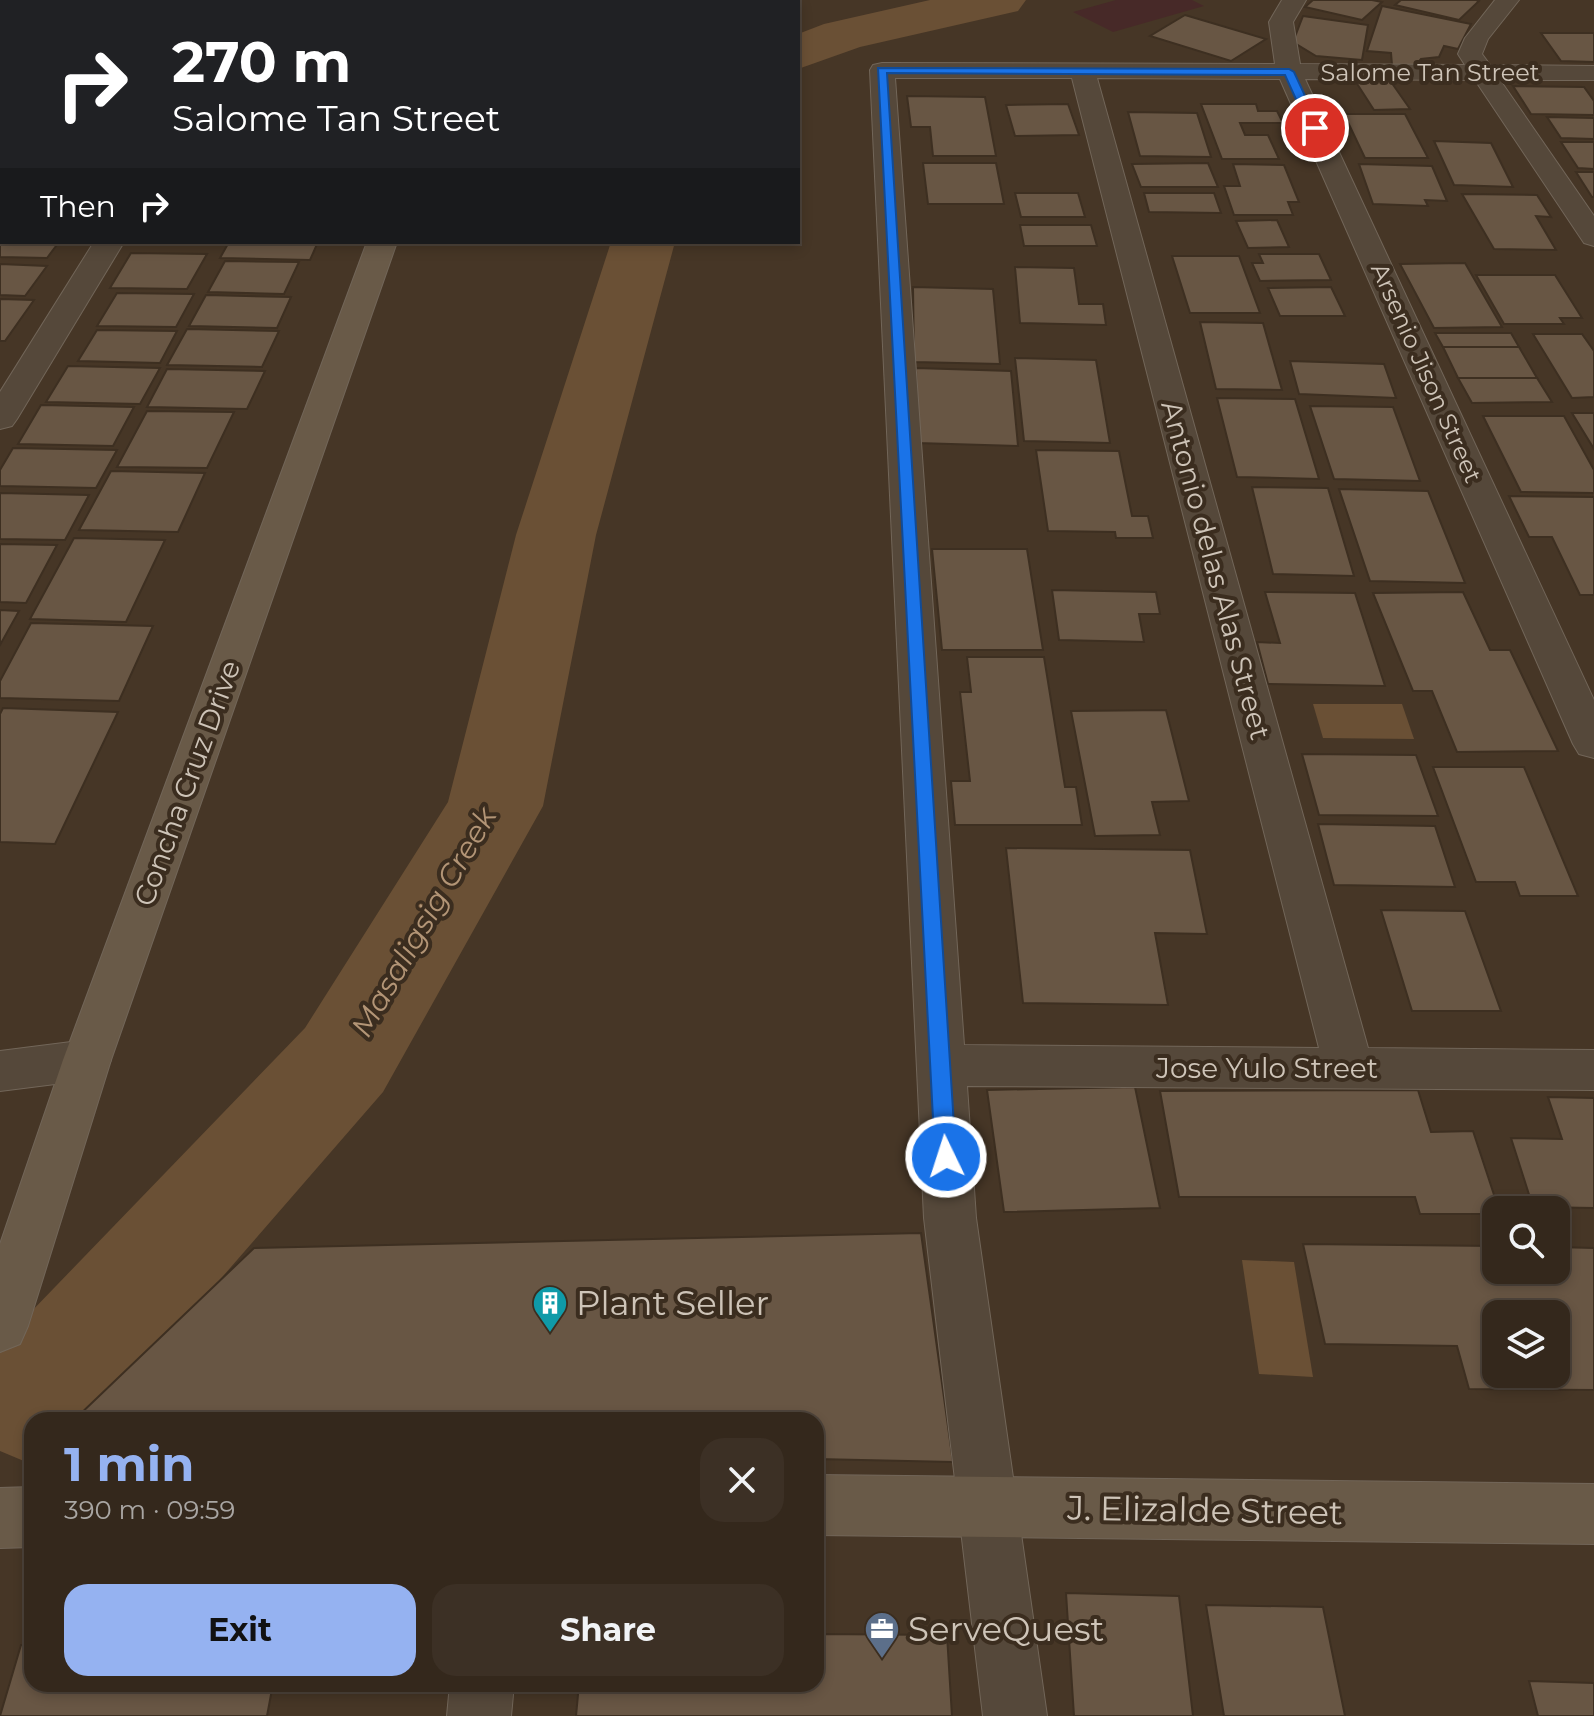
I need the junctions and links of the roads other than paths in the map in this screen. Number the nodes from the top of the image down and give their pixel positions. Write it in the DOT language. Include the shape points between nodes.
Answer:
graph roads {
  1 [pos="1294,0"];
  2 [pos="1507,0"];
  3 [pos="1083,71"];
  4 [pos="1289,72"];
  5 [pos="1485,73"];
  6 [pos="1594,73"];
  7 [pos="1594,237"];
  8 [pos="108,244"];
  9 [pos="381,244"];
  10 [pos="0,419"];
  11 [pos="1594,744"];
  12 [pos="87,1060"];
  13 [pos="939,1065"];
  14 [pos="1349,1068"];
  15 [pos="1594,1070"];
  16 [pos="0,1071"];
  17 [pos="0,1326"];
  18 [pos="824,1505"];
  19 [pos="988,1507"];
  20 [pos="1594,1514"];
  21 [pos="24,1517"];
  22 [pos="0,1518"];
  23 [pos="481,1692"];
  24 [pos="479,1716"];
  25 [pos="1015,1716"];
  1 -- 4 [label="street, Arsenio Jison Street" via="1281,22"];
  2 -- 5 [label="street" via="1470,54"];
  3 -- 4 [label="street, Salome Tan Street"];
  3 -- 13 [label="street, Salome Tan Street" via="882,70"];
  3 -- 14 [label="street, Antonio delas Alas Street"];
  4 -- 5 [label="street, Salome Tan Street"];
  4 -- 11 [label="street, Arsenio Jison Street"];
  5 -- 6 [label="street, Salome Tan Street"];
  5 -- 7 [label="street"];
  8 -- 10 [label="street"];
  9 -- 12 [label="street, Concha Cruz Drive"];
  12 -- 16 [label="street"];
  12 -- 17 [label="street, Concha Cruz Drive"];
  13 -- 14 [label="street, Jose Yulo Street"];
  13 -- 19 [label="street" via="950,1218"];
  14 -- 15 [label="street, Jose Yulo Street"];
  18 -- 19 [label="street, J. Elizalde Street"];
  19 -- 20 [label="street, J. Elizalde Street"];
  19 -- 25 [label="street"];
  21 -- 22 [label="street"];
  23 -- 24 [label="street"];
}
